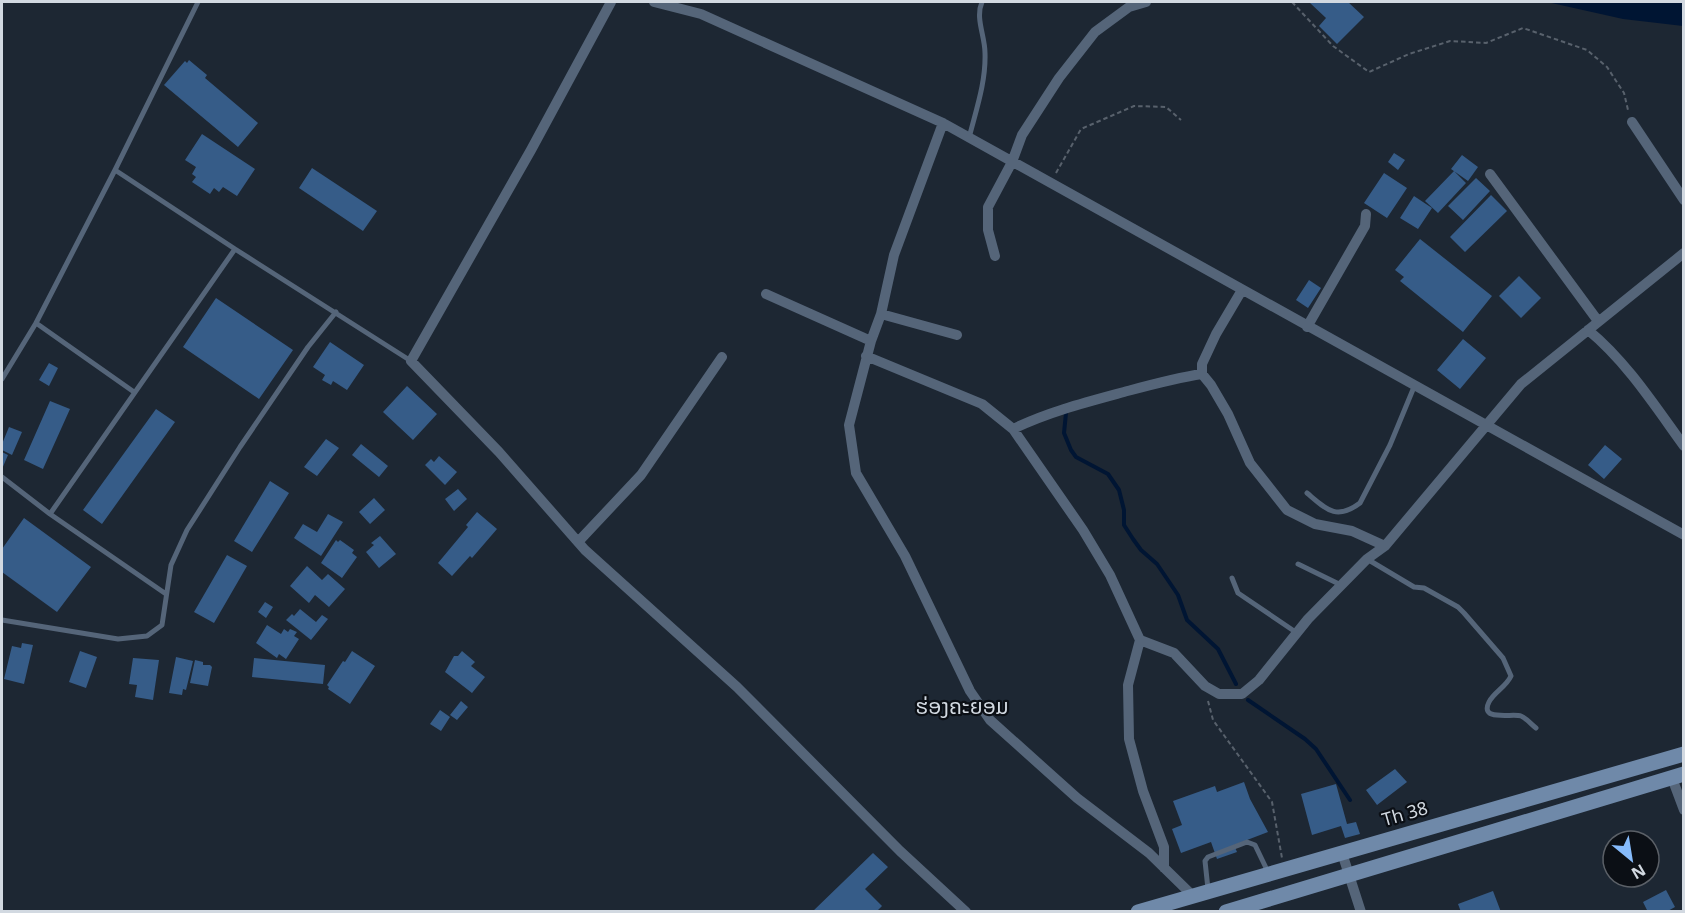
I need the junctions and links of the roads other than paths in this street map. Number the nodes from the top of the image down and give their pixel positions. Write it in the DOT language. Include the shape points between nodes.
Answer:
graph roads {
  1 [pos="198,2"];
  2 [pos="611,2"];
  3 [pos="654,2"];
  4 [pos="982,2"];
  5 [pos="1146,2"];
  6 [pos="1632,122"];
  7 [pos="943,123"];
  8 [pos="969,138"];
  9 [pos="1012,162"];
  10 [pos="115,170"];
  11 [pos="1490,174"];
  12 [pos="1683,200"];
  13 [pos="1366,214"];
  14 [pos="236,249"];
  15 [pos="1683,253"];
  16 [pos="995,256"];
  17 [pos="1242,290"];
  18 [pos="766,294"];
  19 [pos="336,312"];
  20 [pos="880,314"];
  21 [pos="1598,321"];
  22 [pos="36,323"];
  23 [pos="1307,327"];
  24 [pos="1588,330"];
  25 [pos="957,335"];
  26 [pos="871,341"];
  27 [pos="866,356"];
  28 [pos="722,357"];
  29 [pos="411,362"];
  30 [pos="1202,374"];
  31 [pos="2,379"];
  32 [pos="1414,387"];
  33 [pos="134,392"];
  34 [pos="1484,426"];
  35 [pos="1013,429"];
  36 [pos="1683,446"];
  37 [pos="2,477"];
  38 [pos="1307,494"];
  39 [pos="50,514"];
  40 [pos="1683,534"];
  41 [pos="578,542"];
  42 [pos="1385,546"];
  43 [pos="1367,559"];
  44 [pos="1298,564"];
  45 [pos="1232,578"];
  46 [pos="1341,585"];
  47 [pos="166,594"];
  48 [pos="2,620"];
  49 [pos="1297,633"];
  50 [pos="1140,640"];
  51 [pos="1536,728"];
  52 [pos="1683,754"];
  53 [pos="1678,776"];
  54 [pos="1683,810"];
  55 [pos="1342,853"];
  56 [pos="1164,868"];
  57 [pos="1276,872"];
  58 [pos="1349,875"];
  59 [pos="1209,891"];
  60 [pos="1192,895"];
  61 [pos="966,912"];
  62 [pos="1138,912"];
  63 [pos="1226,912"];
  64 [pos="1361,912"];
  1 -- 10 [label="lane"];
  2 -- 29 [label="street"];
  3 -- 7 [label="street" via="701,14"];
  4 -- 8 [label="lane" via="978,10 985,52 983,81"];
  5 -- 9 [label="street" via="1129,7 1095,32 1022,135"];
  6 -- 12 [label="street"];
  7 -- 8 [label="street"];
  7 -- 20 [label="street" via="894,255"];
  8 -- 9 [label="street"];
  9 -- 16 [label="street" via="988,207 988,230"];
  9 -- 17 [label="street"];
  10 -- 14 [label="lane"];
  10 -- 22 [label="lane"];
  11 -- 21 [label="street"];
  13 -- 23 [label="street" via="1365,226"];
  14 -- 19 [label="lane"];
  14 -- 33 [label="lane"];
  15 -- 21 [label="street"];
  17 -- 23 [label="street"];
  17 -- 30 [label="street" via="1216,334 1202,364"];
  18 -- 26 [label="street"];
  19 -- 29 [label="lane"];
  19 -- 47 [label="lane" via="308,347 187,530 171,565"];
  20 -- 25 [label="street"];
  20 -- 26 [label="street"];
  21 -- 24 [label="street"];
  22 -- 31 [label="lane"];
  22 -- 33 [label="lane"];
  23 -- 32 [label="street"];
  24 -- 34 [label="street" via="1521,384"];
  24 -- 36 [label="street" via="1606,344"];
  26 -- 27 [label="street"];
  27 -- 35 [label="street" via="982,404"];
  27 -- 56 [label="street" via="849,425 856,473 905,555 970,691 990,720 1077,798"];
  28 -- 41 [label="street" via="641,475"];
  29 -- 41 [label="street" via="499,452"];
  30 -- 35 [label="street" via="1176,377 1094,400"];
  30 -- 42 [label="street" via="1228,414 1250,463 1287,510 1315,524 1352,531"];
  32 -- 34 [label="street"];
  32 -- 38 [label="lane" via="1360,503 1342,513 1328,511"];
  33 -- 39 [label="lane"];
  34 -- 40 [label="street"];
  34 -- 42 [label="street"];
  35 -- 50 [label="street" via="1089,539"];
  37 -- 39 [label="lane"];
  39 -- 47 [label="lane"];
  41 -- 61 [label="street" via="737,687"];
  42 -- 43 [label="street"];
  43 -- 46 [label="street"];
  43 -- 51 [label="lane" via="1458,607 1503,658 1511,676 1491,700 1488,711 1496,716 1523,717"];
  44 -- 46 [label="lane"];
  45 -- 49 [label="lane" via="1238,593"];
  46 -- 49 [label="street"];
  47 -- 48 [label="lane" via="162,625 147,636 118,639"];
  49 -- 50 [label="street" via="1259,680 1242,694 1219,694 1205,686 1174,653"];
  50 -- 56 [label="street" via="1128,685 1129,739 1164,847"];
  52 -- 55 [label="street, Th 38"];
  53 -- 54 [label="street"];
  53 -- 58 [label="street"];
  55 -- 57 [label="street, Th 38"];
  55 -- 58 [label="street"];
  56 -- 60 [label="street"];
  57 -- 59 [label="street, Th 38"];
  57 -- 59 [label="lane" via="1255,845 1248,842 1208,857 1205,861"];
  58 -- 63 [label="street"];
  58 -- 64 [label="street"];
  59 -- 60 [label="street, Th 38"];
  60 -- 62 [label="street, Th 38"];
}
